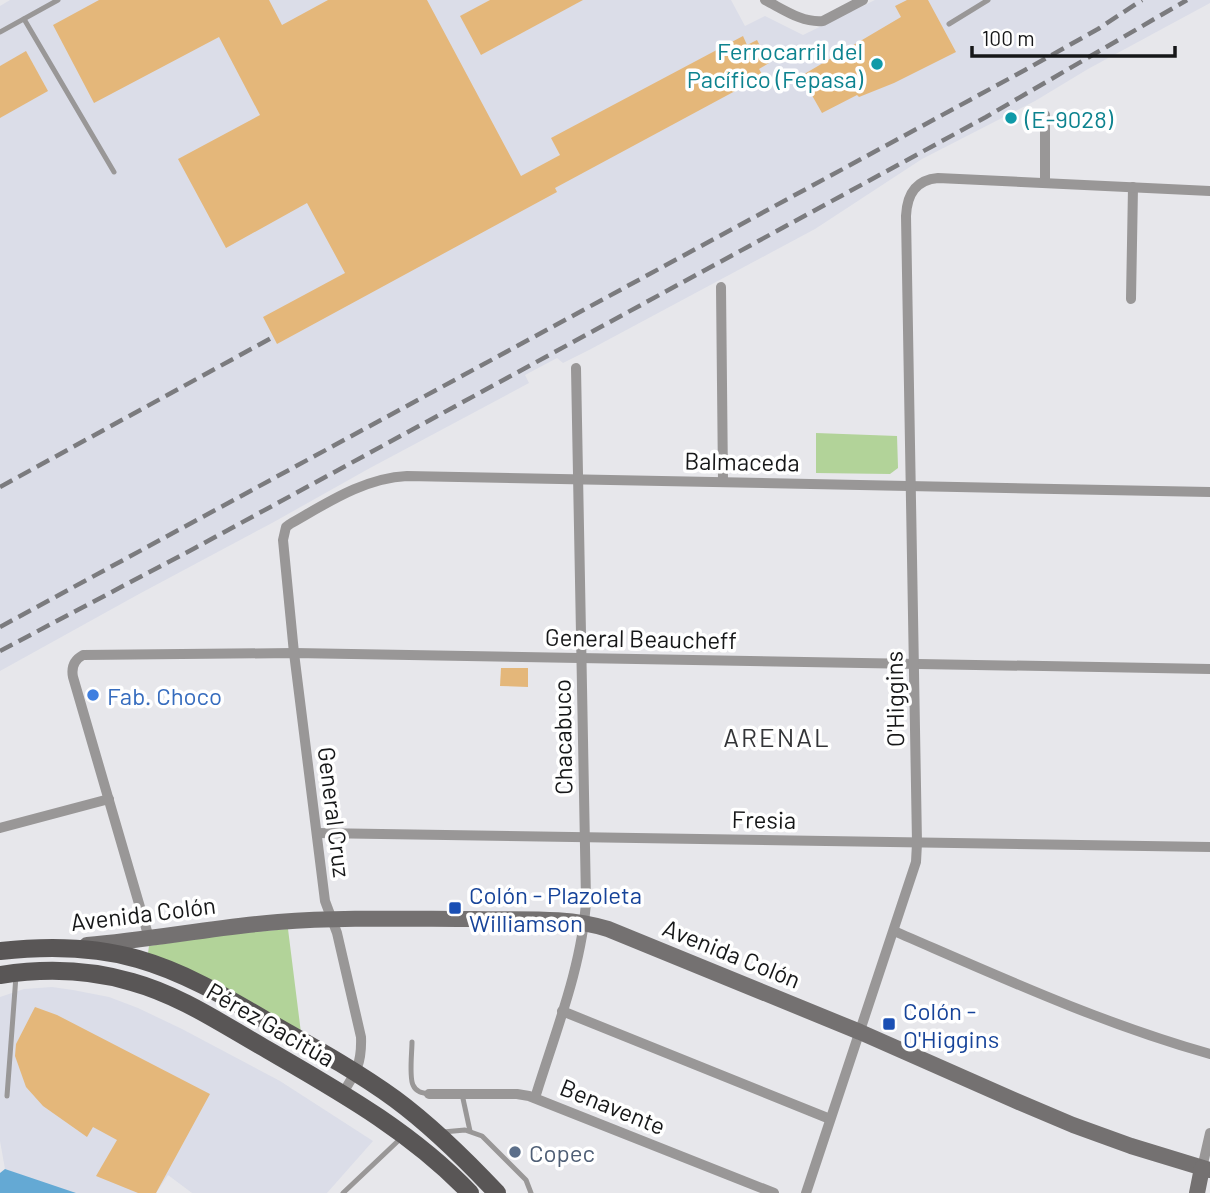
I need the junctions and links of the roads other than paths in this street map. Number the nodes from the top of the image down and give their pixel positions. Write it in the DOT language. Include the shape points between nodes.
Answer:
graph roads {
  1 [pos="58,0"];
  2 [pos="765,0"];
  3 [pos="863,0"];
  4 [pos="988,0"];
  5 [pos="24,19"];
  6 [pos="949,24"];
  7 [pos="0,32"];
  8 [pos="1045,115"];
  9 [pos="114,172"];
  10 [pos="1045,183"];
  11 [pos="1133,187"];
  12 [pos="1210,191"];
  13 [pos="721,287"];
  14 [pos="1131,299"];
  15 [pos="576,368"];
  16 [pos="579,478"];
  17 [pos="723,481"];
  18 [pos="911,485"];
  19 [pos="1210,492"];
  20 [pos="286,527"];
  21 [pos="295,653"];
  22 [pos="582,658"];
  23 [pos="914,664"];
  24 [pos="1210,669"];
  25 [pos="109,799"];
  26 [pos="0,828"];
  27 [pos="317,833"];
  28 [pos="585,838"];
  29 [pos="917,843"];
  30 [pos="1210,847"];
  31 [pos="331,919"];
  32 [pos="585,923"];
  33 [pos="894,931"];
  34 [pos="149,938"];
  35 [pos="57,948"];
  36 [pos="0,951"];
  37 [pos="8,974"];
  38 [pos="562,1011"];
  39 [pos="860,1032"];
  40 [pos="412,1042"];
  41 [pos="1210,1054"];
  42 [pos="356,1073"];
  43 [pos="342,1094"];
  44 [pos="429,1094"];
  45 [pos="462,1094"];
  46 [pos="7,1096"];
  47 [pos="535,1098"];
  48 [pos="830,1119"];
  49 [pos="470,1131"];
  50 [pos="432,1133"];
  51 [pos="1210,1133"];
  52 [pos="412,1136"];
  53 [pos="1206,1169"];
  54 [pos="343,1193"];
  55 [pos="470,1193"];
  56 [pos="497,1193"];
  57 [pos="531,1193"];
  58 [pos="774,1193"];
  59 [pos="806,1193"];
  60 [pos="1197,1193"];
  1 -- 5 [label="lane"];
  2 -- 3 [label="street" via="818,22"];
  4 -- 6 [label="lane"];
  5 -- 7 [label="lane"];
  5 -- 9 [label="lane"];
  8 -- 10 [label="street"];
  10 -- 11 [label="street"];
  10 -- 18 [label="street, O'Higgins" via="938,178 923,181 909,198"];
  11 -- 12 [label="street"];
  11 -- 14 [label="street"];
  13 -- 17 [label="street"];
  15 -- 16 [label="street, Chacabuco"];
  16 -- 17 [label="street, Balmaceda"];
  16 -- 20 [label="street, Balmaceda" via="398,476 351,490"];
  16 -- 22 [label="street, Chacabuco"];
  17 -- 18 [label="street, Balmaceda"];
  18 -- 19 [label="street, Balmaceda"];
  18 -- 23 [label="street, O'Higgins"];
  20 -- 21 [label="street, General Cruz" via="283,540"];
  21 -- 22 [label="street, General Beaucheff"];
  21 -- 25 [label="street, General Beaucheff" via="79,657 73,677"];
  21 -- 27 [label="street, General Cruz"];
  22 -- 23 [label="street, General Beaucheff"];
  22 -- 28 [label="street, Chacabuco"];
  23 -- 24 [label="street, General Beaucheff"];
  23 -- 29 [label="street, O'Higgins"];
  25 -- 26 [label="street"];
  25 -- 34 [label="street"];
  27 -- 28 [label="street, Fresia"];
  27 -- 31 [label="street, General Cruz"];
  28 -- 29 [label="street, Fresia"];
  28 -- 32 [label="street, Chacabuco"];
  29 -- 30 [label="street, Fresia"];
  29 -- 33 [label="street, O'Higgins" via="916,862"];
  31 -- 32 [label="main road, Avenida Colón"];
  31 -- 34 [label="main road, Avenida Colón"];
  31 -- 42 [label="street, General Cruz" via="360,1037"];
  32 -- 38 [label="street, Chacabuco"];
  32 -- 39 [label="main road, Avenida Colón"];
  33 -- 39 [label="street, O'Higgins"];
  33 -- 41 [label="street" via="1072,1008"];
  34 -- 35 [label="main road, Avenida Colón"];
  35 -- 36 [label="main road, Avenida Colón"];
  35 -- 42 [label="main road, Pérez Gacitúa" via="122,955 171,970"];
  37 -- 43 [label="main road, Pérez Gacitúa" via="83,972 151,988"];
  37 -- 46 [label="lane"];
  38 -- 47 [label="street, Chacabuco"];
  38 -- 48 [label="street"];
  39 -- 48 [label="street, O'Higgins"];
  39 -- 53 [label="main road, Avenida Colón" via="1073,1125"];
  40 -- 44 [label="lane" via="412,1081 416,1089"];
  42 -- 43 [label="street, General Cruz"];
  42 -- 50 [label="main road, Pérez Gacitúa" via="396,1100"];
  43 -- 52 [label="main road, Pérez Gacitúa"];
  44 -- 45 [label="street, Benavente"];
  45 -- 47 [label="street, Benavente"];
  45 -- 49 [label="lane"];
  47 -- 58 [label="street, Benavente"];
  48 -- 59 [label="street, O'Higgins"];
  49 -- 50 [label="lane"];
  49 -- 57 [label="lane" via="487,1140 526,1180"];
  50 -- 56 [label="main road, Pérez Gacitúa"];
  51 -- 53 [label="street"];
  52 -- 54 [label="lane" via="398,1141"];
  52 -- 55 [label="main road, Pérez Gacitúa"];
  53 -- 60 [label="main road"];
}
